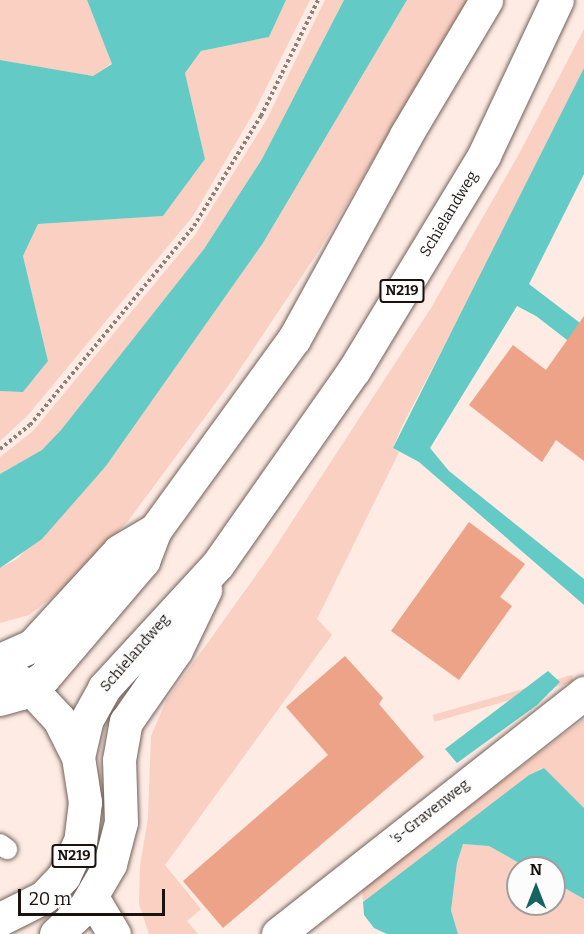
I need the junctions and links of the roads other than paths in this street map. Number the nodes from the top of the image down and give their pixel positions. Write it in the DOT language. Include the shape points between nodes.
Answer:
graph roads {
  1 [pos="486,0"];
  2 [pos="557,0"];
  3 [pos="155,530"];
  4 [pos="218,564"];
  5 [pos="0,660"];
  6 [pos="0,668"];
  7 [pos="30,688"];
  8 [pos="584,693"];
  9 [pos="0,699"];
  10 [pos="78,757"];
  11 [pos="80,841"];
  12 [pos="92,897"];
  13 [pos="0,919"];
  14 [pos="56,934"];
  15 [pos="114,934"];
  16 [pos="278,934"];
  1 -- 3 [label="main road" via="405,135 294,339"];
  2 -- 4 [label="main road, Schielandweg / N219" via="484,155 354,370"];
  3 -- 5 [label="main road" via="119,551 33,645"];
  3 -- 7 [label="main road" via="143,561 44,677"];
  4 -- 10 [label="main road, Schielandweg / N219" via="104,688 86,720"];
  4 -- 12 [label="main road, Schielandweg / N219" via="176,650 126,722 119,750 121,822 115,851"];
  6 -- 7 [label="main road, N219"];
  7 -- 9 [label="main road"];
  7 -- 10 [label="main road, N219" via="59,719"];
  8 -- 16 [label="main road, 's-Gravenweg"];
  10 -- 11 [label="main road, N219" via="85,802"];
  11 -- 12 [label="main road, N219"];
  11 -- 13 [label="main road, N219" via="69,868 51,890"];
  12 -- 14 [label="main road, N219"];
  12 -- 15 [label="main road"];
}
